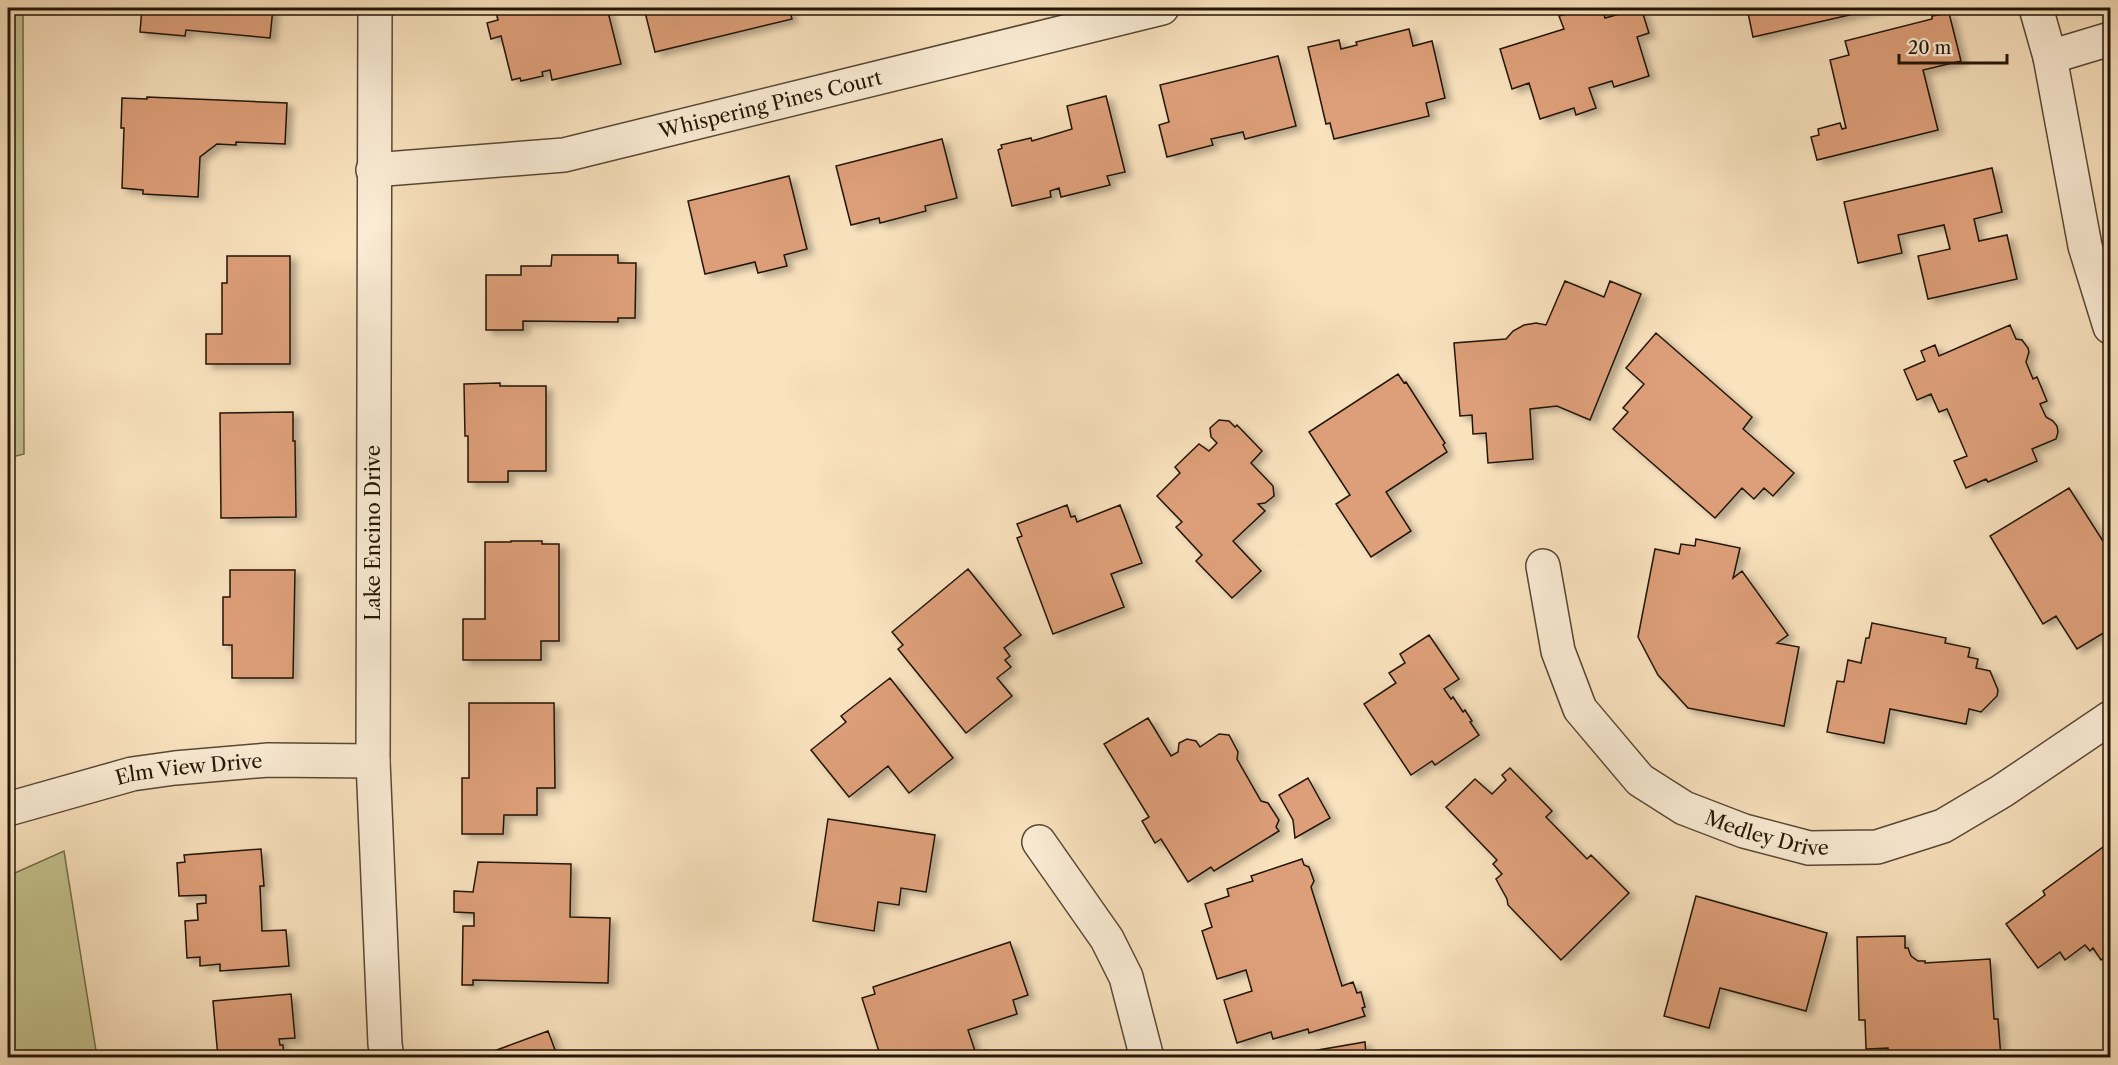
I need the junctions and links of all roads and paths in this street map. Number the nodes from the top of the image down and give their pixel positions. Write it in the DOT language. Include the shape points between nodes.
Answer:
graph roads {
  1 [pos="375,8"];
  2 [pos="1162,8"];
  3 [pos="2036,8"];
  4 [pos="2110,39"];
  5 [pos="2050,57"];
  6 [pos="374,170"];
  7 [pos="2110,327"];
  8 [pos="1543,566"];
  9 [pos="2110,718"];
  10 [pos="374,761"];
  11 [pos="8,809"];
  12 [pos="1040,842"];
  13 [pos="387,1058"];
  14 [pos="1147,1058"];
  1 -- 6 [label="street, Lake Encino Drive"];
  2 -- 6 [label="street, Whispering Pines Court" via="564,155"];
  3 -- 5 [label="street"];
  4 -- 5 [label="street"];
  5 -- 7 [label="street" via="2085,246"];
  6 -- 10 [label="street, Lake Encino Drive"];
  8 -- 9 [label="street, Medley Drive" via="1558,651 1580,709 1641,780 1684,808 1744,831 1809,848 1877,847 1943,826 2002,792"];
  10 -- 11 [label="street, Elm View Drive" via="268,760 175,768 132,774"];
  10 -- 13 [label="street, Lake Encino Drive"];
  12 -- 14 [label="street" via="1107,939 1126,977"];
}
